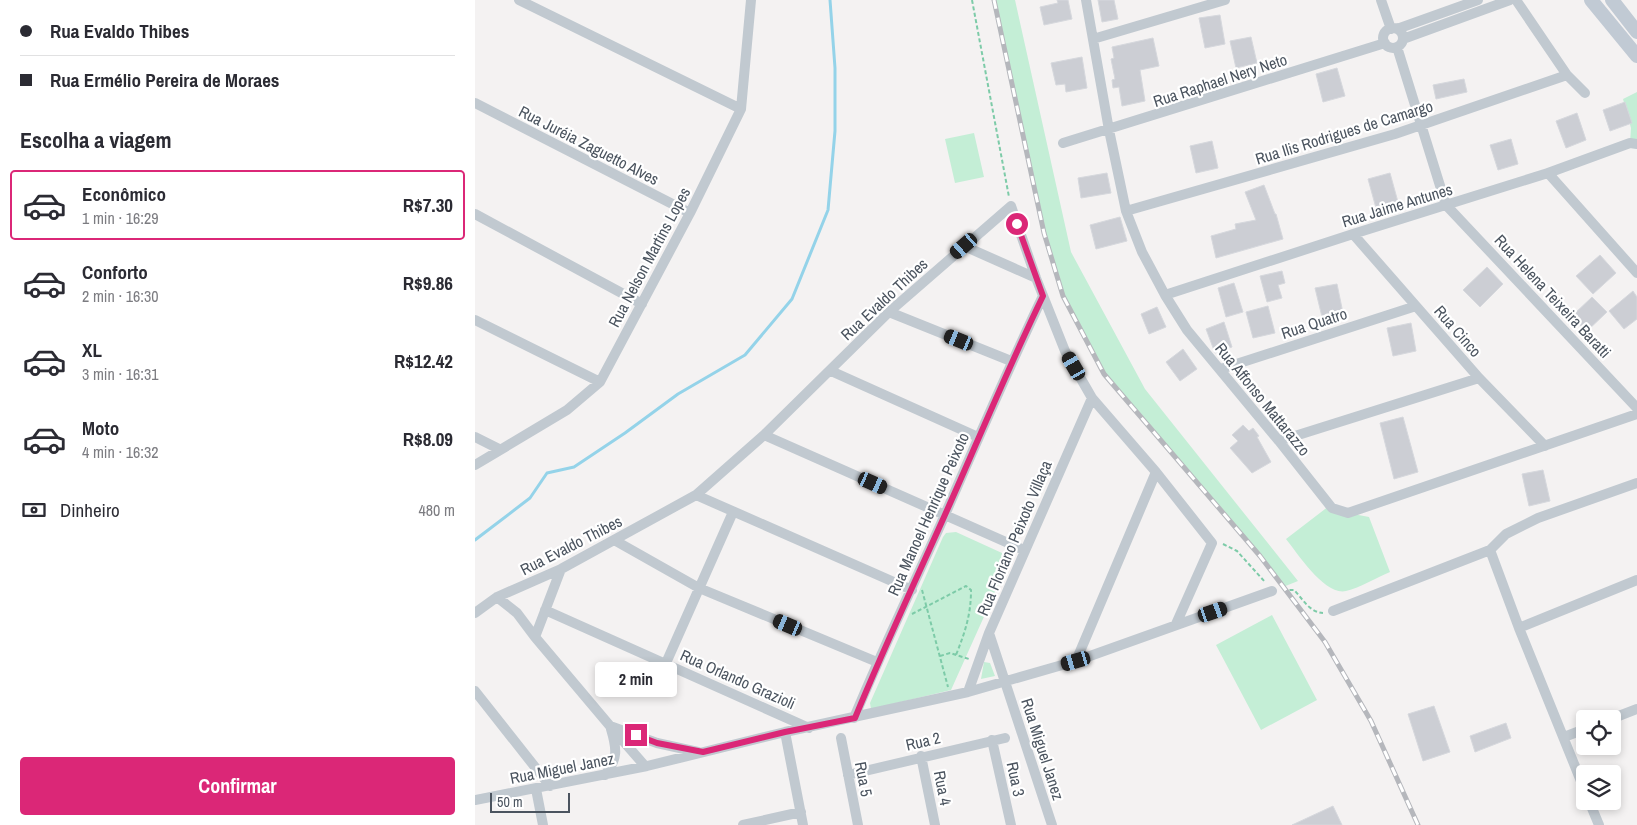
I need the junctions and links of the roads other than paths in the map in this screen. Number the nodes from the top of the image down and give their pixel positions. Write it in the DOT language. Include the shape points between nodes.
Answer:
graph roads {
  1 [pos="519,0"];
  2 [pos="1086,0"];
  3 [pos="1225,0"];
  4 [pos="1381,0"];
  5 [pos="1478,0"];
  6 [pos="1510,0"];
  7 [pos="1516,0"];
  8 [pos="1591,0"];
  9 [pos="1612,0"];
  10 [pos="749,1"];
  11 [pos="1394,29"];
  12 [pos="1637,32"];
  13 [pos="1093,39"];
  14 [pos="1385,43"];
  15 [pos="1400,43"];
  16 [pos="1637,56"];
  17 [pos="1567,75"];
  18 [pos="1585,93"];
  19 [pos="475,103"];
  20 [pos="741,110"];
  21 [pos="1421,126"];
  22 [pos="1109,130"];
  23 [pos="1063,143"];
  24 [pos="1637,144"];
  25 [pos="1548,173"];
  26 [pos="1446,205"];
  27 [pos="1126,211"];
  28 [pos="690,213"];
  29 [pos="475,214"];
  30 [pos="1353,234"];
  31 [pos="964,246"];
  32 [pos="1637,273"];
  33 [pos="1036,278"];
  34 [pos="1165,295"];
  35 [pos="1043,296"];
  36 [pos="642,304"];
  37 [pos="1416,306"];
  38 [pos="889,312"];
  39 [pos="475,320"];
  40 [pos="1011,362"];
  41 [pos="1221,369"];
  42 [pos="831,371"];
  43 [pos="1479,378"];
  44 [pos="600,382"];
  45 [pos="1091,398"];
  46 [pos="1637,408"];
  47 [pos="1637,414"];
  48 [pos="764,435"];
  49 [pos="475,437"];
  50 [pos="978,437"];
  51 [pos="1279,441"];
  52 [pos="1545,446"];
  53 [pos="499,449"];
  54 [pos="475,465"];
  55 [pos="1155,472"];
  56 [pos="1637,483"];
  57 [pos="696,495"];
  58 [pos="733,512"];
  59 [pos="945,515"];
  60 [pos="615,540"];
  61 [pos="1024,550"];
  62 [pos="1490,550"];
  63 [pos="561,569"];
  64 [pos="1637,580"];
  65 [pos="699,588"];
  66 [pos="911,590"];
  67 [pos="1272,591"];
  68 [pos="497,597"];
  69 [pos="545,610"];
  70 [pos="1333,611"];
  71 [pos="475,613"];
  72 [pos="1176,624"];
  73 [pos="1519,628"];
  74 [pos="989,633"];
  75 [pos="535,637"];
  76 [pos="1076,661"];
  77 [pos="877,662"];
  78 [pos="667,663"];
  79 [pos="1005,681"];
  80 [pos="475,691"];
  81 [pos="968,692"];
  82 [pos="1637,709"];
  83 [pos="1621,715"];
  84 [pos="855,718"];
  85 [pos="610,726"];
  86 [pos="809,728"];
  87 [pos="785,732"];
  88 [pos="1576,732"];
  89 [pos="1564,737"];
  90 [pos="841,738"];
  91 [pos="1005,738"];
  92 [pos="992,740"];
  93 [pos="703,752"];
  94 [pos="921,756"];
  95 [pos="645,766"];
  96 [pos="1576,767"];
  97 [pos="848,774"];
  98 [pos="605,775"];
  99 [pos="550,786"];
  100 [pos="536,789"];
  101 [pos="475,800"];
  102 [pos="1593,810"];
  103 [pos="801,812"];
  104 [pos="543,825"];
  105 [pos="743,825"];
  106 [pos="803,825"];
  107 [pos="857,825"];
  108 [pos="935,825"];
  109 [pos="1011,825"];
  110 [pos="1052,825"];
  111 [pos="1599,825"];
  1 -- 20 [label="street"];
  2 -- 13 [label="street, Rua Affonso Mattarazzo"];
  3 -- 13 [label="street"];
  4 -- 11 [label="street"];
  5 -- 11 [label="street"];
  6 -- 15 [label="street"];
  7 -- 17 [label="street"];
  8 -- 16 [label="main road"];
  9 -- 12 [label="main road"];
  10 -- 20 [label="street, Rua Nelson Martins Lopes"];
  11 -- 14 [label="street" via="1388,30 1384,36"];
  11 -- 15 [label="street" via="1401,32"];
  13 -- 22 [label="street, Rua Affonso Mattarazzo"];
  14 -- 15 [label="street" via="1390,48"];
  14 -- 22 [label="street, Rua Raphael Nery Neto"];
  15 -- 21 [label="street"];
  17 -- 18 [label="street"];
  17 -- 21 [label="street, Rua Ilis Rodrigues de Camargo"];
  19 -- 28 [label="street, Rua Juréia Zaguetto Alves"];
  20 -- 28 [label="street, Rua Nelson Martins Lopes"];
  21 -- 26 [label="street"];
  21 -- 27 [label="street, Rua Ilis Rodrigues de Camargo"];
  22 -- 23 [label="street, Rua Raphael Nery Neto"];
  22 -- 27 [label="street, Rua Affonso Mattarazzo"];
  24 -- 25 [label="street, Rua Jaime Antunes" via="1630,143"];
  25 -- 26 [label="street, Rua Jaime Antunes"];
  25 -- 32 [label="street"];
  26 -- 30 [label="street, Rua Jaime Antunes"];
  26 -- 46 [label="street, Rua Helena Teixeira Baratti"];
  27 -- 34 [label="street, Rua Affonso Mattarazzo" via="1142,252"];
  28 -- 36 [label="street, Rua Nelson Martins Lopes"];
  29 -- 36 [label="street"];
  30 -- 34 [label="street, Rua Jaime Antunes"];
  30 -- 37 [label="street, Rua Cinco"];
  31 -- 33 [label="street"];
  31 -- 33 [label="street, Rua Evaldo Thibes" via="1011,206"];
  31 -- 38 [label="street, Rua Evaldo Thibes"];
  33 -- 35 [label="street"];
  34 -- 41 [label="street, Rua Affonso Mattarazzo" via="1187,330"];
  35 -- 40 [label="street, Rua Manoel Henrique Peixoto"];
  35 -- 45 [label="street" via="1065,351"];
  36 -- 44 [label="street, Rua Nelson Martins Lopes"];
  37 -- 41 [label="street, Rua Quatro"];
  37 -- 43 [label="street, Rua Cinco"];
  38 -- 40 [label="street"];
  38 -- 42 [label="street, Rua Evaldo Thibes"];
  39 -- 44 [label="street"];
  40 -- 50 [label="street, Rua Manoel Henrique Peixoto"];
  41 -- 51 [label="street, Rua Affonso Mattarazzo"];
  42 -- 48 [label="street, Rua Evaldo Thibes"];
  42 -- 50 [label="street"];
  43 -- 51 [label="street"];
  43 -- 52 [label="street, Rua Cinco"];
  44 -- 53 [label="street, Rua Nelson Martins Lopes" via="567,410"];
  45 -- 55 [label="street"];
  45 -- 61 [label="street, Rua Floriano Peixoto Villaça"];
  47 -- 52 [label="street, Rua Affonso Mattarazzo"];
  48 -- 57 [label="street, Rua Evaldo Thibes"];
  48 -- 59 [label="street"];
  49 -- 53 [label="street"];
  50 -- 59 [label="street, Rua Manoel Henrique Peixoto"];
  51 -- 52 [label="street, Rua Affonso Mattarazzo" via="1332,508 1348,512"];
  53 -- 54 [label="street, Rua Nelson Martins Lopes"];
  55 -- 72 [label="street" via="1211,541"];
  55 -- 76 [label="street"];
  56 -- 62 [label="street" via="1538,518 1506,534"];
  57 -- 58 [label="street"];
  57 -- 60 [label="street, Rua Evaldo Thibes"];
  58 -- 65 [label="street"];
  58 -- 66 [label="street"];
  59 -- 61 [label="street"];
  59 -- 66 [label="street, Rua Manoel Henrique Peixoto"];
  60 -- 63 [label="street, Rua Evaldo Thibes"];
  60 -- 65 [label="street"];
  61 -- 74 [label="street, Rua Floriano Peixoto Villaça"];
  62 -- 70 [label="street"];
  62 -- 73 [label="street"];
  63 -- 68 [label="street, Rua Evaldo Thibes"];
  63 -- 69 [label="street"];
  64 -- 73 [label="street"];
  65 -- 77 [label="street"];
  65 -- 78 [label="street"];
  66 -- 77 [label="street, Rua Manoel Henrique Peixoto"];
  67 -- 72 [label="street, Rua Miguel Janez"];
  68 -- 71 [label="street, Rua Evaldo Thibes"];
  68 -- 75 [label="street" via="517,613"];
  69 -- 75 [label="street"];
  69 -- 78 [label="street, Rua Orlando Grazioli"];
  72 -- 76 [label="street, Rua Miguel Janez"];
  73 -- 89 [label="street"];
  74 -- 79 [label="street, Rua Miguel Janez"];
  74 -- 81 [label="street, Rua Floriano Peixoto Villaça"];
  75 -- 85 [label="street"];
  76 -- 79 [label="street, Rua Miguel Janez"];
  77 -- 84 [label="street, Rua Manoel Henrique Peixoto"];
  78 -- 86 [label="street, Rua Orlando Grazioli"];
  79 -- 81 [label="street, Rua Miguel Janez"];
  79 -- 110 [label="street, Rua Miguel Janez"];
  80 -- 99 [label="street"];
  81 -- 84 [label="street, Rua Miguel Janez"];
  82 -- 83 [label="street"];
  84 -- 86 [label="street, Rua Miguel Janez"];
  85 -- 93 [label="street" via="657,743"];
  85 -- 95 [label="street"];
  85 -- 98 [label="street" via="616,755"];
  86 -- 87 [label="street, Rua Miguel Janez"];
  87 -- 93 [label="street, Rua Miguel Janez"];
  87 -- 103 [label="street"];
  88 -- 89 [label="street"];
  89 -- 96 [label="street"];
  90 -- 97 [label="street, Rua 5"];
  91 -- 92 [label="street, Rua 2"];
  92 -- 94 [label="street, Rua 2"];
  92 -- 109 [label="street, Rua 3"];
  93 -- 95 [label="street, Rua Miguel Janez"];
  94 -- 97 [label="street, Rua 2"];
  94 -- 108 [label="street, Rua 4"];
  95 -- 98 [label="street, Rua Miguel Janez"];
  97 -- 107 [label="street, Rua 5"];
  98 -- 99 [label="street, Rua Miguel Janez"];
  99 -- 100 [label="street, Rua Miguel Janez"];
  100 -- 101 [label="street, Rua Miguel Janez"];
  100 -- 104 [label="street"];
  102 -- 111 [label="street"];
  103 -- 105 [label="street"];
  103 -- 106 [label="street"];
}
